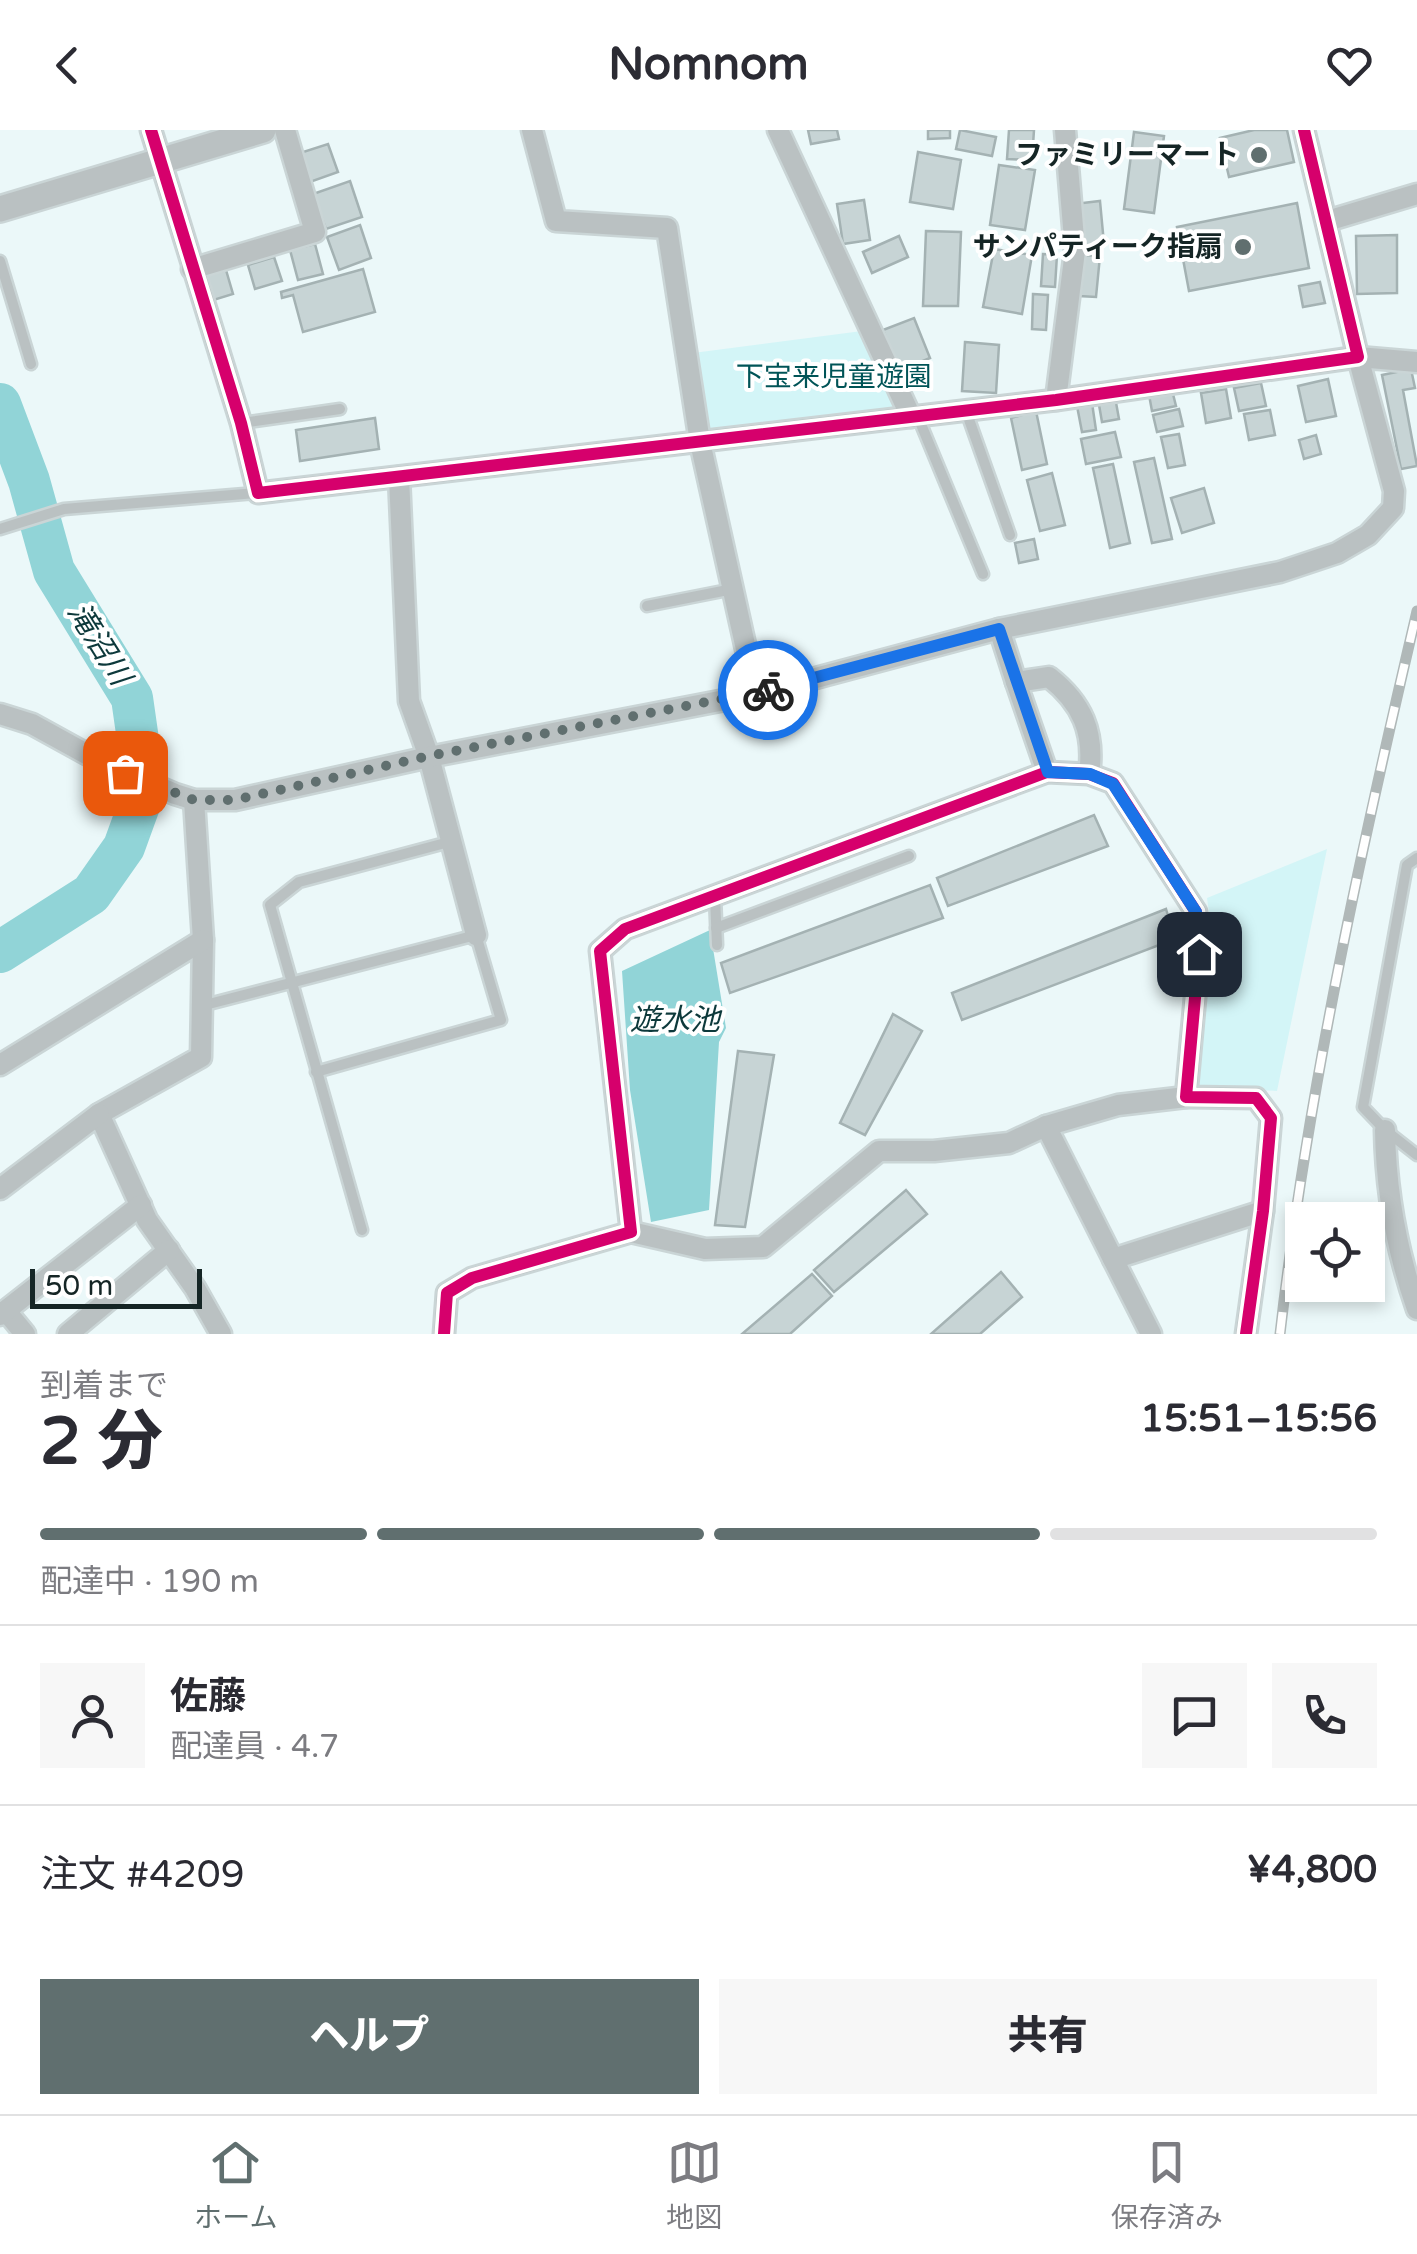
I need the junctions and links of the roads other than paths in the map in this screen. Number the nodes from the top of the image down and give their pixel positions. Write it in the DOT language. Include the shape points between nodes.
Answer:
graph roads {
  1 [pos="150,130"];
  2 [pos="263,130"];
  3 [pos="285,130"];
  4 [pos="532,130"];
  5 [pos="778,130"];
  6 [pos="1065,130"];
  7 [pos="1304,130"];
  8 [pos="160,160"];
  9 [pos="1417,194"];
  10 [pos="0,208"];
  11 [pos="1327,221"];
  12 [pos="0,261"];
  13 [pos="192,269"];
  14 [pos="1358,357"];
  15 [pos="1417,362"];
  16 [pos="31,364"];
  17 [pos="1056,400"];
  18 [pos="340,409"];
  19 [pos="966,411"];
  20 [pos="914,416"];
  21 [pos="241,424"];
  22 [pos="700,442"];
  23 [pos="400,476"];
  24 [pos="258,493"];
  25 [pos="2,528"];
  26 [pos="1010,535"];
  27 [pos="983,574"];
  28 [pos="733,590"];
  29 [pos="646,606"];
  30 [pos="999,629"];
  31 [pos="1016,682"];
  32 [pos="756,694"];
  33 [pos="0,714"];
  34 [pos="429,756"];
  35 [pos="1048,772"];
  36 [pos="1090,774"];
  37 [pos="185,797"];
  38 [pos="448,842"];
  39 [pos="908,856"];
  40 [pos="1417,858"];
  41 [pos="714,897"];
  42 [pos="716,928"];
  43 [pos="476,935"];
  44 [pos="203,940"];
  45 [pos="717,945"];
  46 [pos="290,983"];
  47 [pos="201,1006"];
  48 [pos="0,1065"];
  49 [pos="316,1072"];
  50 [pos="1186,1097"];
  51 [pos="99,1114"];
  52 [pos="1046,1126"];
  53 [pos="1385,1130"];
  54 [pos="1417,1154"];
  55 [pos="0,1189"];
  56 [pos="141,1205"];
  57 [pos="1263,1211"];
  58 [pos="362,1230"];
  59 [pos="630,1232"];
  60 [pos="168,1250"];
  61 [pos="1113,1259"];
  62 [pos="1417,1309"];
  63 [pos="3,1313"];
  64 [pos="25,1334"];
  65 [pos="68,1334"];
  66 [pos="220,1334"];
  67 [pos="444,1334"];
  68 [pos="1151,1334"];
  69 [pos="1246,1334"];
  1 -- 8 [label="street"];
  2 -- 8 [label="street"];
  3 -- 13 [label="street" via="315,232"];
  4 -- 22 [label="street" via="556,221 667,228"];
  5 -- 20 [label="street"];
  6 -- 17 [label="street" via="1075,251"];
  7 -- 11 [label="street"];
  8 -- 10 [label="street"];
  8 -- 13 [label="street"];
  9 -- 11 [label="street"];
  11 -- 14 [label="street"];
  12 -- 16 [label="lane"];
  13 -- 21 [label="street"];
  14 -- 15 [label="street"];
  14 -- 17 [label="street"];
  14 -- 30 [label="street" via="1394,491 1393,508 1368,534 1337,553 1280,572"];
  17 -- 19 [label="street"];
  18 -- 21 [label="lane"];
  19 -- 20 [label="street"];
  19 -- 26 [label="lane"];
  20 -- 22 [label="street"];
  20 -- 27 [label="lane"];
  21 -- 24 [label="street"];
  22 -- 23 [label="street"];
  22 -- 28 [label="street"];
  23 -- 24 [label="street"];
  23 -- 34 [label="street" via="409,701"];
  24 -- 25 [label="lane" via="64,509"];
  28 -- 29 [label="lane"];
  28 -- 32 [label="street"];
  30 -- 31 [label="street"];
  30 -- 32 [label="street"];
  31 -- 35 [label="street"];
  31 -- 36 [label="street" via="1049,676 1070,693 1093,746"];
  32 -- 34 [label="street"];
  33 -- 37 [label="street"];
  34 -- 37 [label="street" via="235,800"];
  34 -- 38 [label="street"];
  35 -- 36 [label="street"];
  35 -- 41 [label="street"];
  36 -- 50 [label="street" via="1113,784 1196,912 1199,954"];
  37 -- 44 [label="street"];
  38 -- 43 [label="street"];
  38 -- 46 [label="lane" via="299,882 270,906"];
  39 -- 42 [label="lane"];
  40 -- 53 [label="lane" via="1408,866 1363,1106"];
  41 -- 42 [label="lane"];
  41 -- 59 [label="street" via="626,929 600,951"];
  42 -- 45 [label="lane"];
  43 -- 46 [label="lane"];
  43 -- 49 [label="lane" via="501,1020"];
  44 -- 47 [label="street"];
  44 -- 48 [label="street"];
  46 -- 47 [label="lane"];
  46 -- 49 [label="lane"];
  47 -- 51 [label="street" via="201,1056"];
  49 -- 58 [label="lane"];
  50 -- 52 [label="street" via="1118,1105"];
  50 -- 57 [label="street" via="1256,1098 1271,1118"];
  51 -- 55 [label="street"];
  51 -- 56 [label="street"];
  52 -- 59 [label="street" via="1009,1143 879,1151 763,1247 705,1249"];
  52 -- 61 [label="street"];
  53 -- 54 [label="lane"];
  53 -- 62 [label="street" via="1385,1164"];
  56 -- 60 [label="street"];
  56 -- 63 [label="street"];
  57 -- 61 [label="street"];
  57 -- 69 [label="street"];
  59 -- 67 [label="street" via="472,1278 447,1293"];
  60 -- 65 [label="street"];
  60 -- 66 [label="street"];
  61 -- 68 [label="street"];
  63 -- 64 [label="street"];
}
